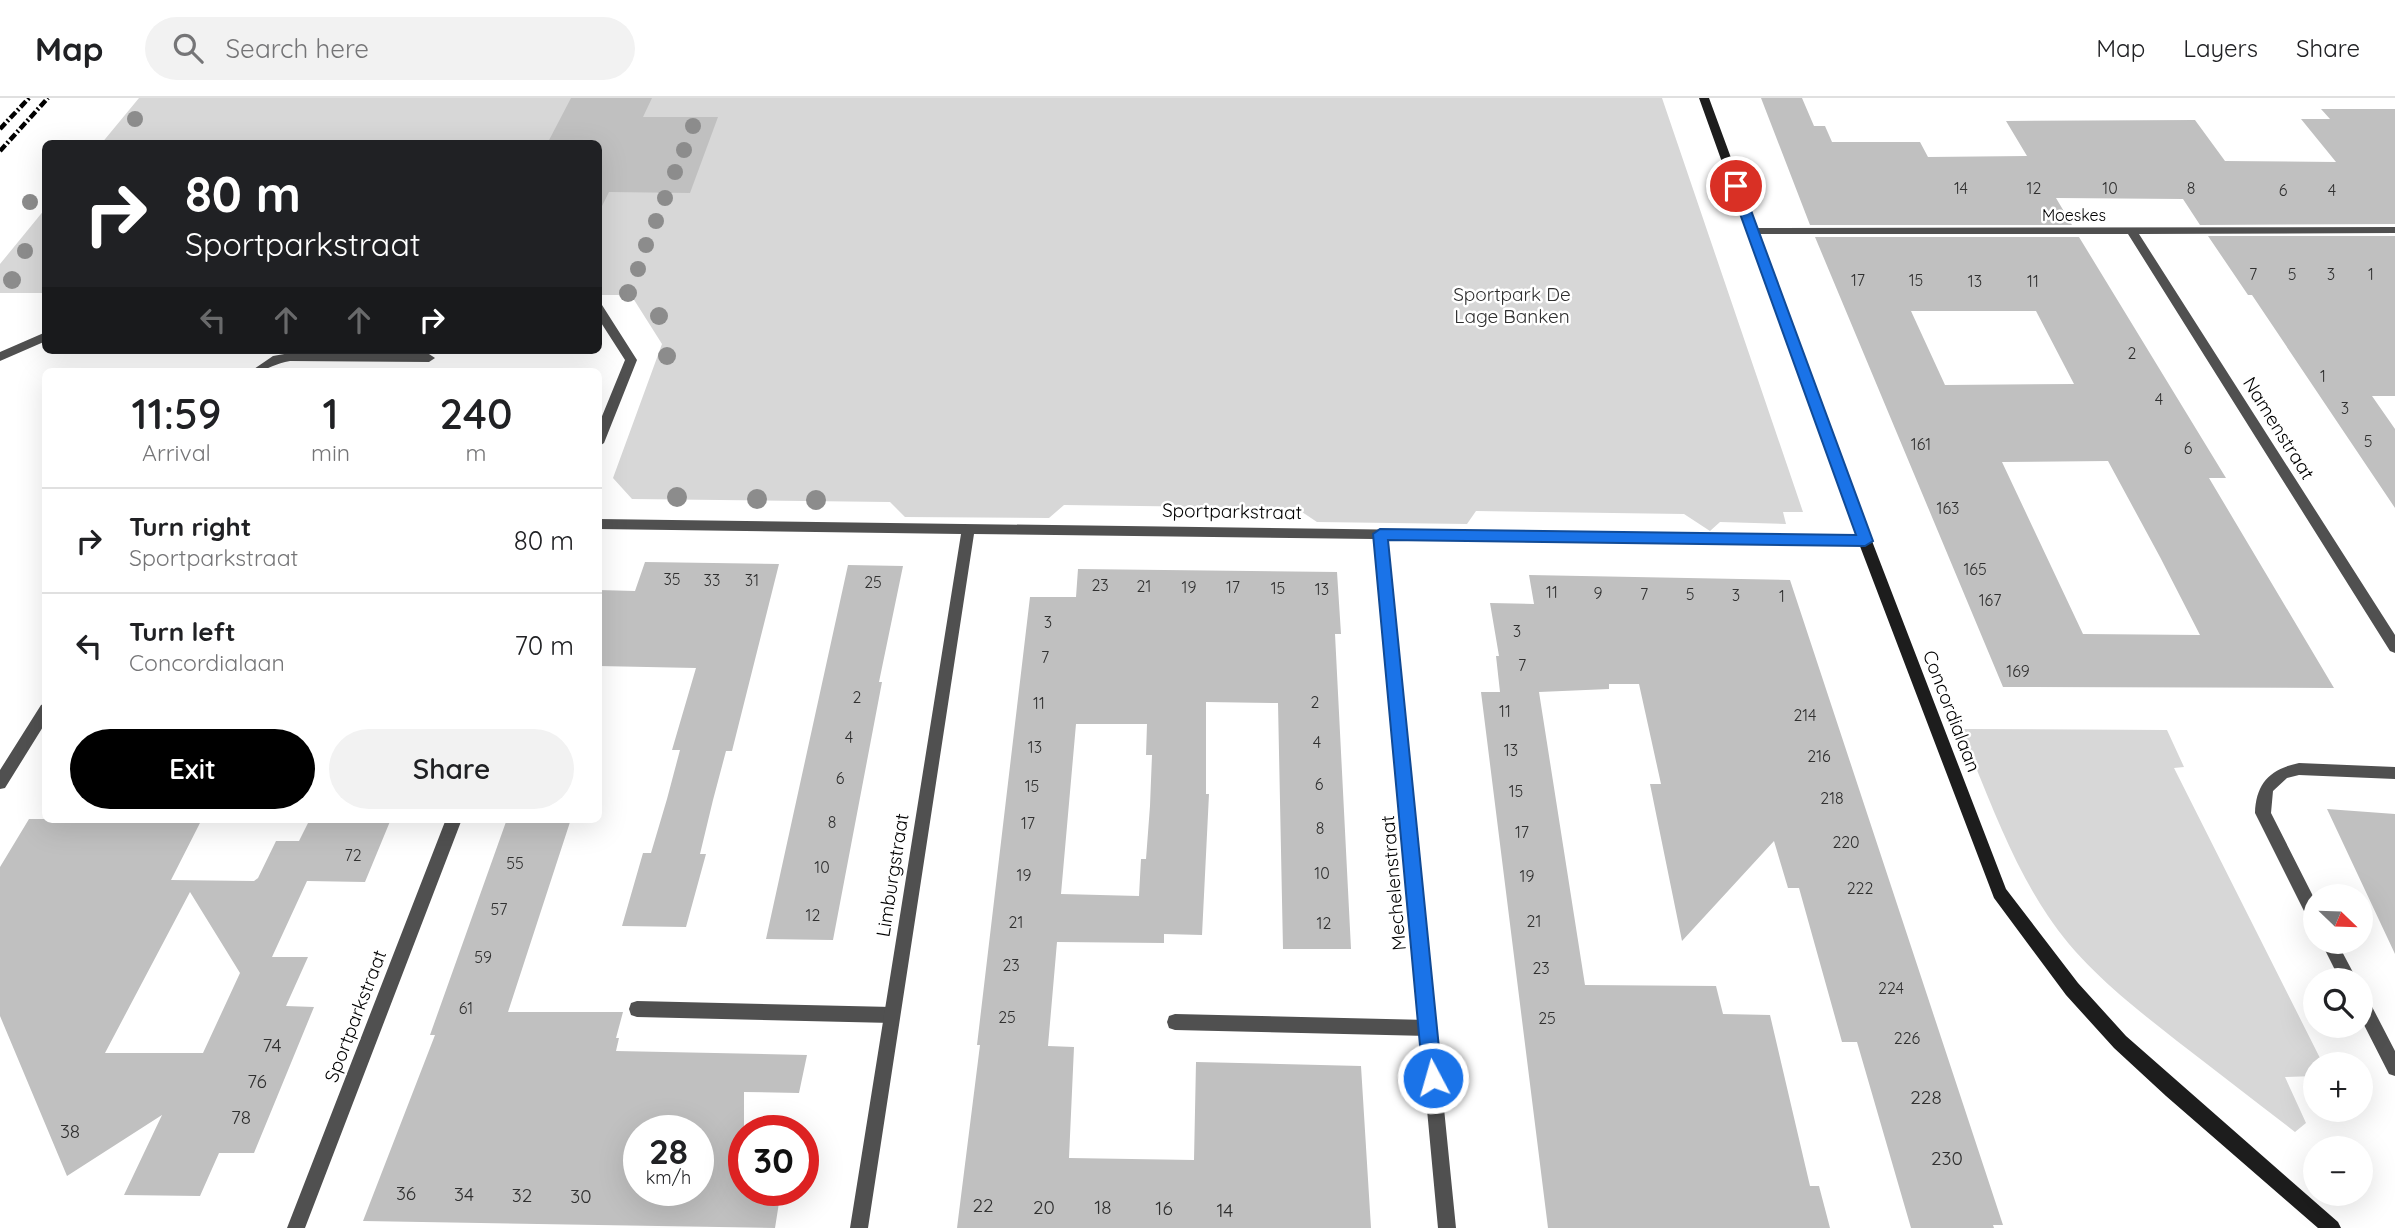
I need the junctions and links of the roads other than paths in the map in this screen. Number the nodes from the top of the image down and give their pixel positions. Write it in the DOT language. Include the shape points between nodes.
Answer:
graph roads {
  1 [pos="1704,98"];
  2 [pos="1752,230"];
  3 [pos="2131,230"];
  4 [pos="2395,230"];
  5 [pos="602,314"];
  6 [pos="42,338"];
  7 [pos="0,357"];
  8 [pos="429,358"];
  9 [pos="262,368"];
  10 [pos="602,433"];
  11 [pos="602,524"];
  12 [pos="968,529"];
  13 [pos="1380,534"];
  14 [pos="1865,541"];
  15 [pos="2395,647"];
  16 [pos="42,715"];
  17 [pos="2395,773"];
  18 [pos="0,783"];
  19 [pos="452,823"];
  20 [pos="2303,892"];
  21 [pos="637,1009"];
  22 [pos="892,1015"];
  23 [pos="1175,1022"];
  24 [pos="2373,1026"];
  25 [pos="1428,1028"];
  26 [pos="2395,1068"];
  27 [pos="296,1228"];
  28 [pos="859,1228"];
  29 [pos="1447,1228"];
  30 [pos="2332,1228"];
  1 -- 2 [label="street, Concordialaan"];
  2 -- 3 [label="street, Moeskes"];
  2 -- 14 [label="street, Concordialaan"];
  3 -- 4 [label="street, Moeskes"];
  3 -- 15 [label="street, Namenstraat"];
  5 -- 10 [label="street" via="631,360"];
  6 -- 7 [label="street"];
  8 -- 9 [label="street" via="290,357"];
  11 -- 12 [label="street, Sportparkstraat"];
  12 -- 13 [label="street, Sportparkstraat"];
  12 -- 22 [label="street, Limburgstraat"];
  13 -- 14 [label="street, Sportparkstraat"];
  13 -- 25 [label="street, Mechelenstraat"];
  14 -- 30 [label="street, Concordialaan" via="2000,893 2072,989 2120,1042"];
  16 -- 18 [label="street"];
  17 -- 20 [label="street" via="2300,769 2287,771 2267,785 2263,813"];
  19 -- 27 [label="street, Sportparkstraat"];
  21 -- 22 [label="street"];
  22 -- 28 [label="street, Limburgstraat"];
  23 -- 25 [label="street"];
  24 -- 26 [label="street"];
  25 -- 29 [label="street, Mechelenstraat"];
}
